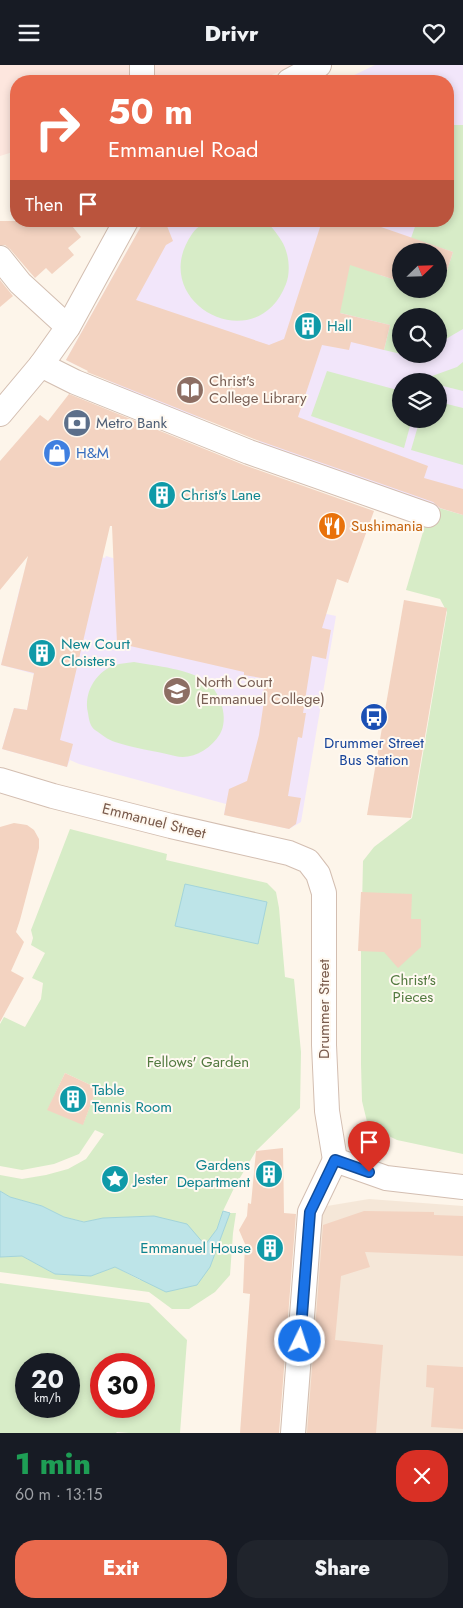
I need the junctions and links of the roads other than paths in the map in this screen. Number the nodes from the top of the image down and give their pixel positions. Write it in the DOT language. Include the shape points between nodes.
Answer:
graph roads {
  1 [pos="319,65"];
  2 [pos="300,75"];
  3 [pos="123,227"];
  4 [pos="0,258"];
  5 [pos="68,327"];
  6 [pos="41,365"];
  7 [pos="0,414"];
  8 [pos="428,515"];
  9 [pos="0,780"];
  10 [pos="308,861"];
  11 [pos="335,1160"];
  12 [pos="463,1187"];
  13 [pos="293,1433"];
  1 -- 2 [label="street"];
  3 -- 5 [label="street"];
  4 -- 5 [label="street" via="20,283"];
  5 -- 6 [label="street"];
  6 -- 7 [label="street"];
  6 -- 8 [label="street" via="249,453"];
  9 -- 10 [label="street, Emmanuel Street" via="162,824 289,853"];
  10 -- 11 [label="street, Drummer Street" via="318,874 324,893 324,1045 327,1111"];
  11 -- 12 [label="street" via="386,1179"];
  11 -- 13 [label="street" via="310,1212"];
}
